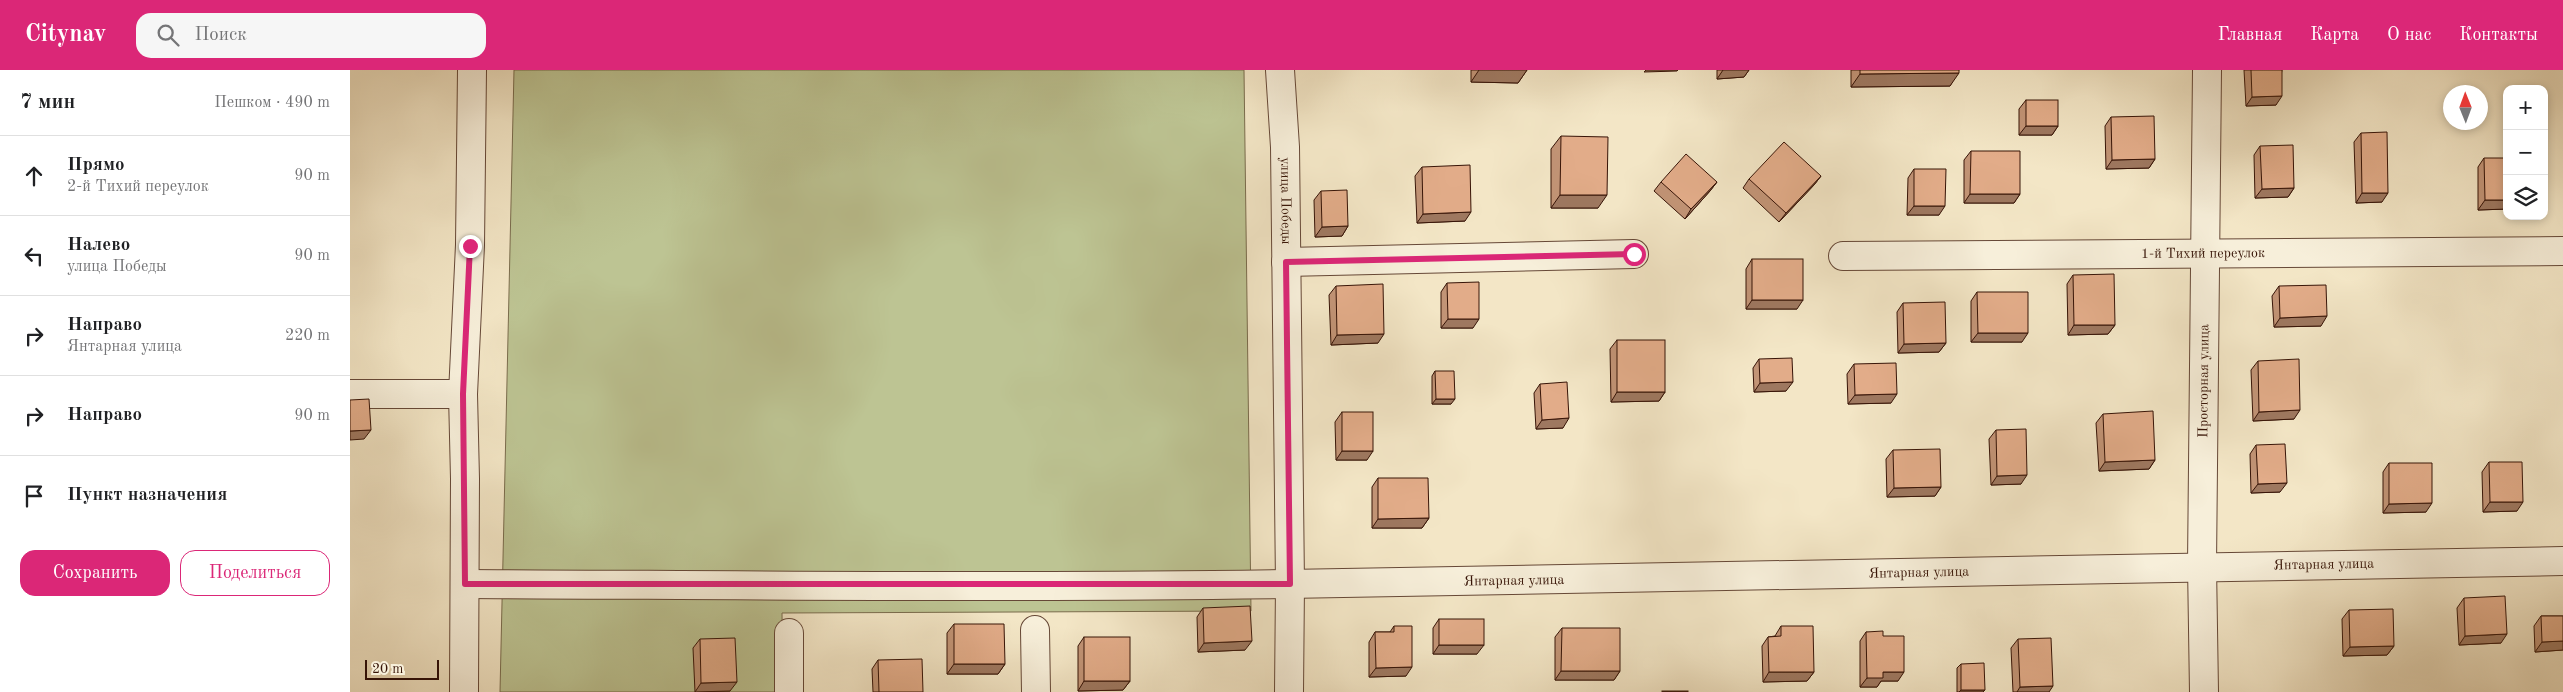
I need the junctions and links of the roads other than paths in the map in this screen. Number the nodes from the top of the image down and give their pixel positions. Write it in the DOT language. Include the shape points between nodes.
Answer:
graph roads {
  1 [pos="472,70"];
  2 [pos="1280,70"];
  3 [pos="2207,70"];
  4 [pos="2563,251"];
  5 [pos="1634,254"];
  6 [pos="2206,254"];
  7 [pos="1843,256"];
  8 [pos="1286,262"];
  9 [pos="350,394"];
  10 [pos="463,394"];
  11 [pos="2563,561"];
  12 [pos="2202,565"];
  13 [pos="465,584"];
  14 [pos="1290,584"];
  15 [pos="1035,630"];
  16 [pos="789,633"];
  17 [pos="464,692"];
  18 [pos="789,692"];
  19 [pos="1036,692"];
  20 [pos="1288,692"];
  21 [pos="2204,692"];
  1 -- 10 [label="street" via="470,246"];
  2 -- 8 [label="street, улица Победы" via="1285,147"];
  3 -- 6 [label="street, Просторная улица"];
  4 -- 6 [label="street, 1-й Тихий переулок"];
  5 -- 8 [label="street"];
  6 -- 7 [label="street, 1-й Тихий переулок"];
  6 -- 12 [label="street, Просторная улица"];
  8 -- 14 [label="street, улица Победы"];
  9 -- 10 [label="street"];
  10 -- 13 [label="street"];
  11 -- 12 [label="street, Янтарная улица"];
  12 -- 14 [label="street, Янтарная улица"];
  12 -- 21 [label="street, Просторная улица"];
  13 -- 14 [label="street, Янтарная улица"];
  13 -- 17 [label="street"];
  14 -- 20 [label="street, улица Победы"];
  15 -- 19 [label="street"];
  16 -- 18 [label="street"];
}
